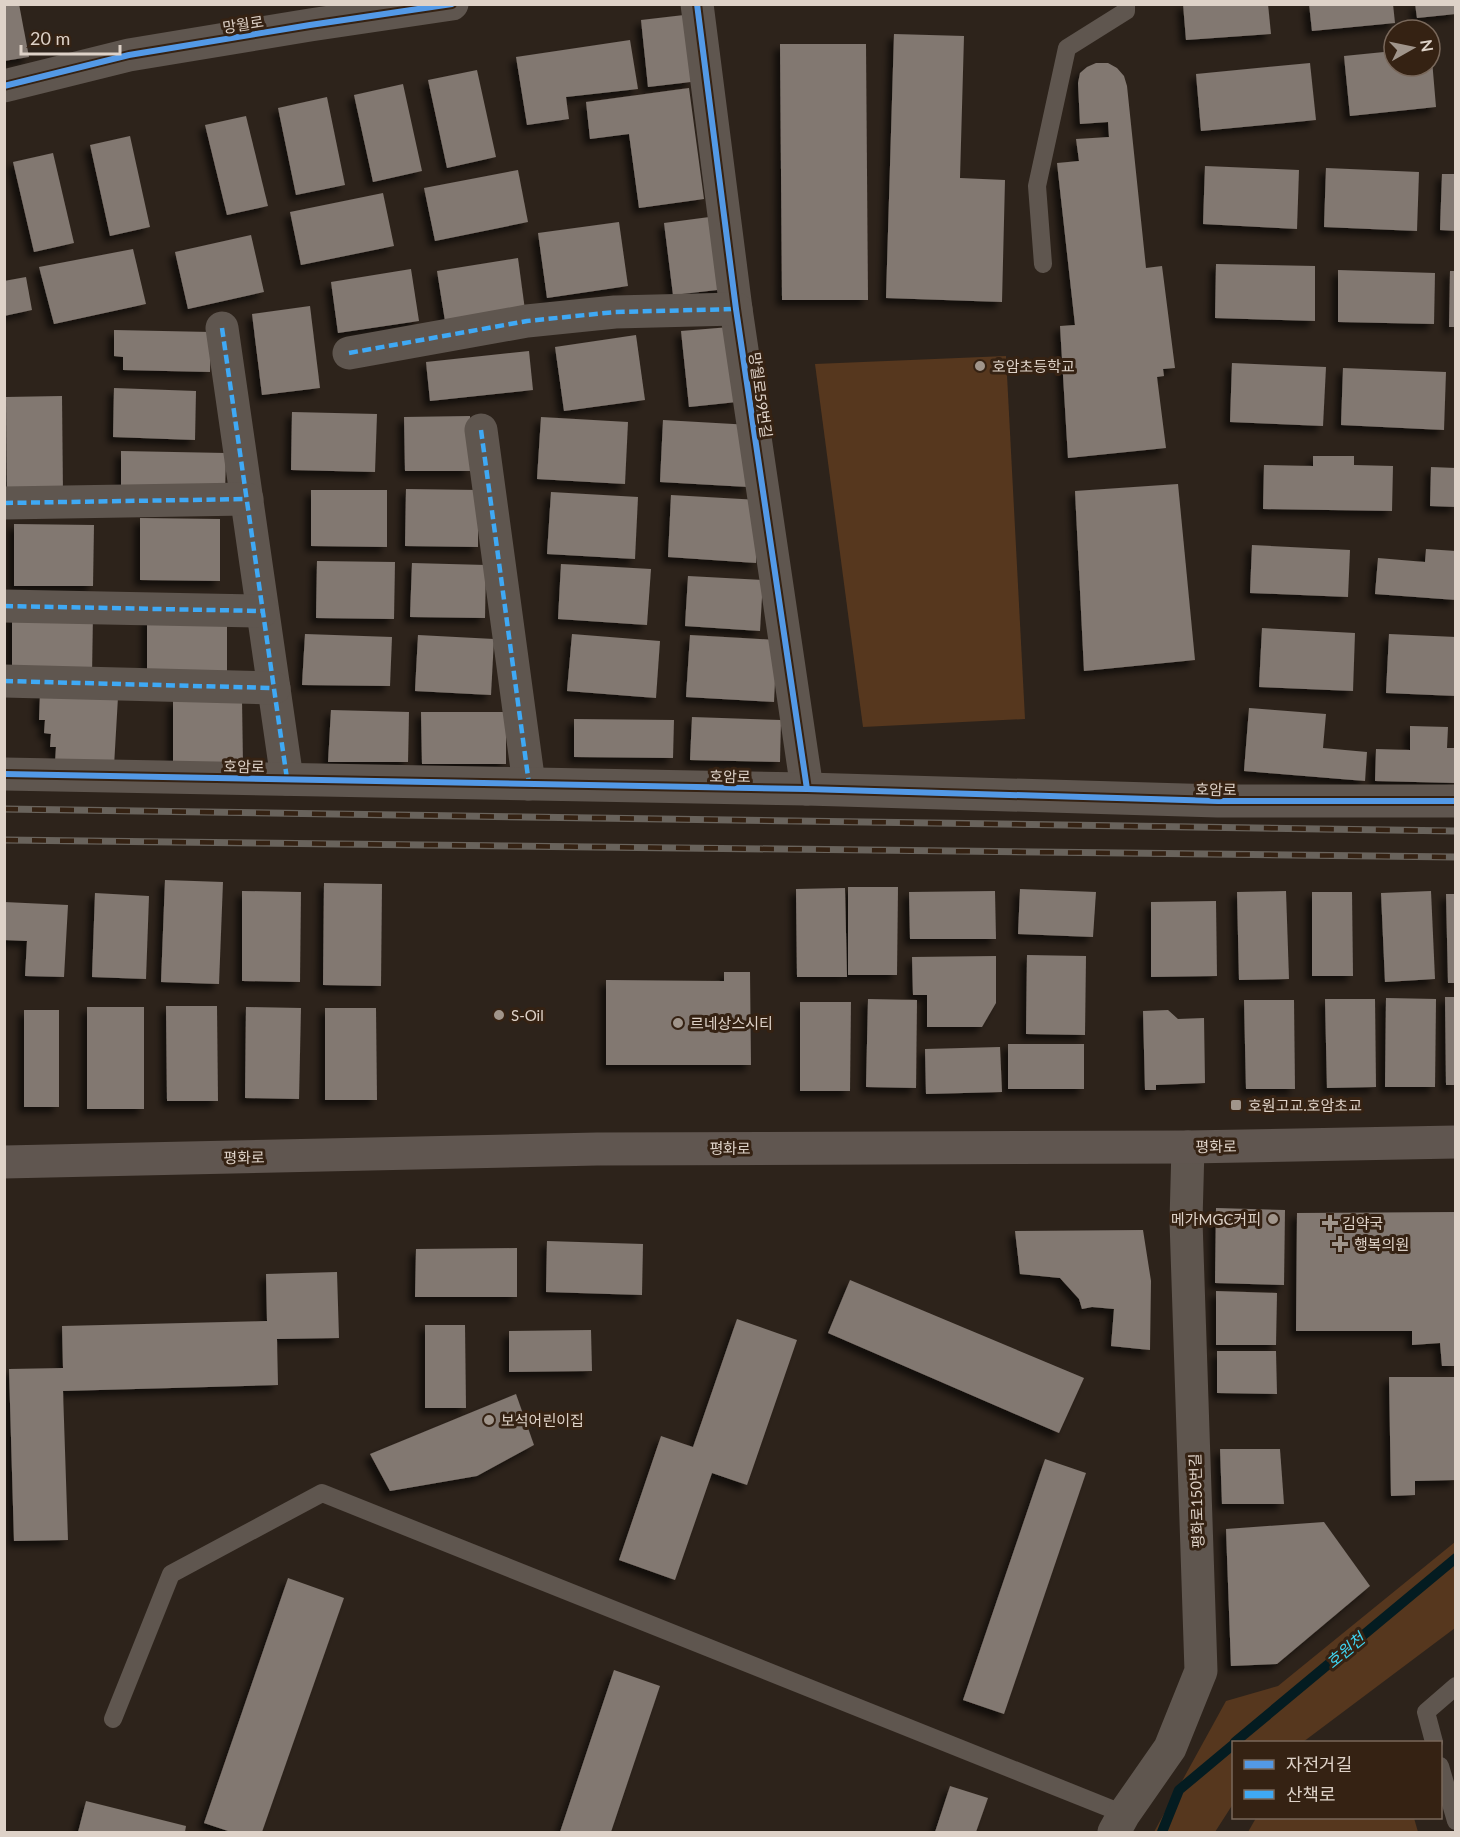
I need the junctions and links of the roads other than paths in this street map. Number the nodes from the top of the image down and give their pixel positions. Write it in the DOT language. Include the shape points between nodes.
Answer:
graph roads {
  1 [pos="452,4"];
  2 [pos="697,4"];
  3 [pos="1126,4"];
  4 [pos="4,86"];
  5 [pos="1043,264"];
  6 [pos="736,309"];
  7 [pos="222,328"];
  8 [pos="349,352"];
  9 [pos="482,430"];
  10 [pos="247,499"];
  11 [pos="4,502"];
  12 [pos="4,606"];
  13 [pos="262,611"];
  14 [pos="4,681"];
  15 [pos="274,688"];
  16 [pos="4,774"];
  17 [pos="287,779"];
  18 [pos="529,784"];
  19 [pos="807,789"];
  20 [pos="1455,801"];
  21 [pos="1455,1142"];
  22 [pos="1188,1147"];
  23 [pos="4,1162"];
  24 [pos="1455,1686"];
  25 [pos="113,1719"];
  26 [pos="1433,1741"];
  27 [pos="1442,1773"];
  28 [pos="1455,1821"];
  29 [pos="1119,1823"];
  1 -- 4 [label="street, 망월로" via="129,54"];
  2 -- 6 [label="street, 망월로59번길"];
  3 -- 5 [label="lane" via="1126,11 1067,48 1037,186"];
  6 -- 8 [label="street" via="615,312 527,321"];
  6 -- 19 [label="street, 망월로59번길"];
  7 -- 10 [label="street"];
  9 -- 18 [label="street"];
  10 -- 11 [label="street"];
  10 -- 13 [label="street"];
  12 -- 13 [label="street"];
  13 -- 15 [label="street"];
  14 -- 15 [label="street"];
  15 -- 17 [label="street"];
  16 -- 17 [label="street, 호암로"];
  17 -- 18 [label="street, 호암로"];
  18 -- 19 [label="street, 호암로"];
  19 -- 20 [label="street, 호암로" via="1218,801"];
  21 -- 22 [label="main road, 평화로"];
  22 -- 23 [label="main road, 평화로" via="597,1149"];
  22 -- 29 [label="street, 평화로150번길" via="1186,1221 1201,1671 1170,1748"];
  24 -- 26 [label="lane" via="1426,1712"];
  25 -- 29 [label="lane" via="171,1574 322,1493"];
  27 -- 28 [label="lane"];
}
